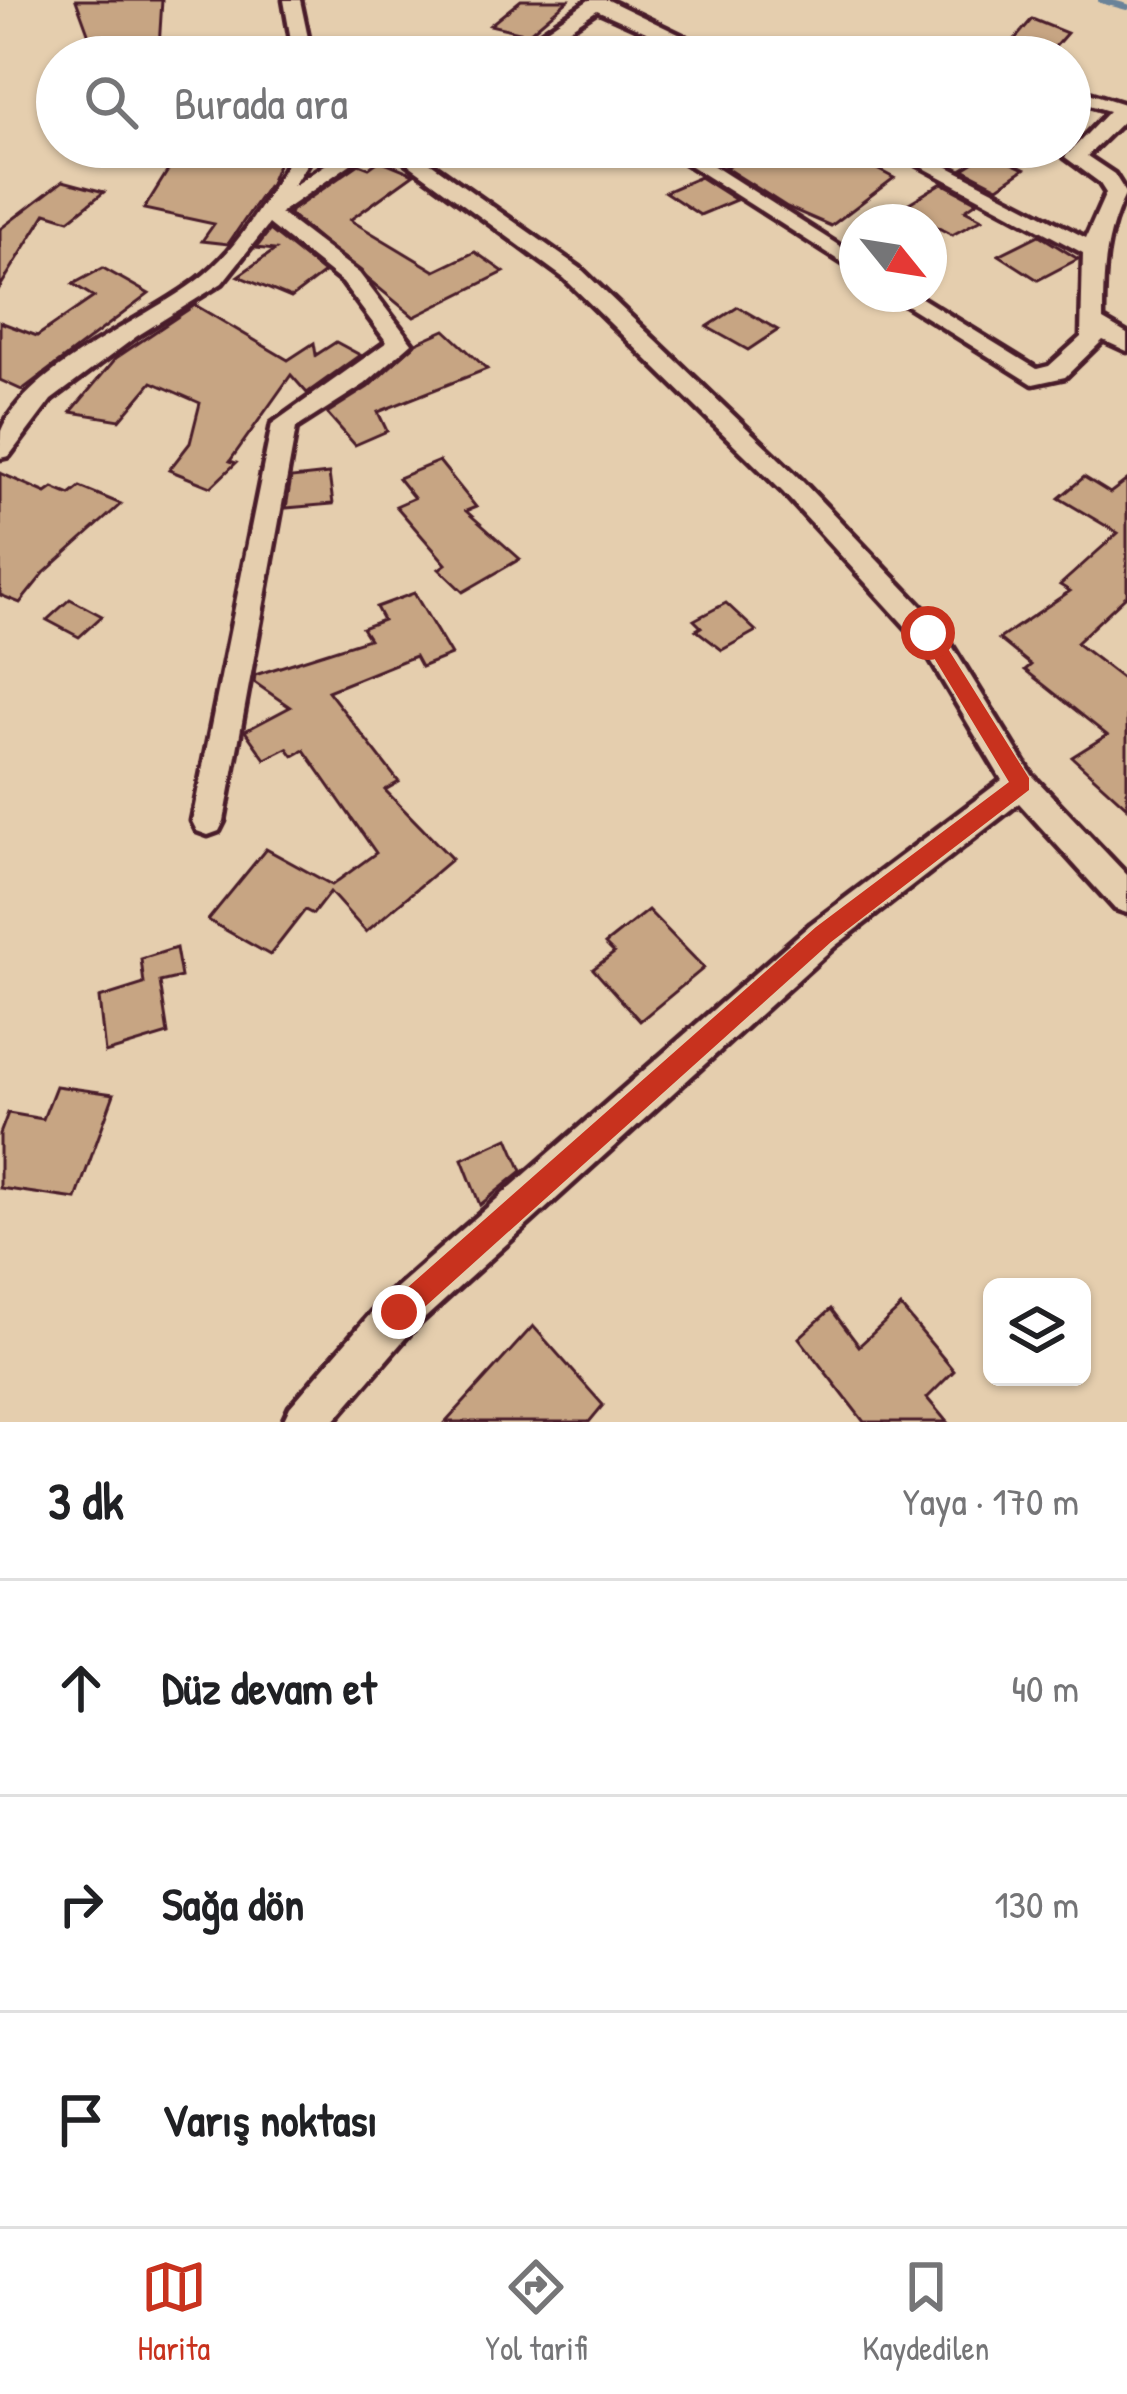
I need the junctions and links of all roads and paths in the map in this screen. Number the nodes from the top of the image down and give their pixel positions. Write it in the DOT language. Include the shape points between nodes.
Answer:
graph roads {
  1 [pos="292,0"];
  2 [pos="598,2"];
  3 [pos="299,36"];
  4 [pos="547,36"];
  5 [pos="672,36"];
  6 [pos="1091,100"];
  7 [pos="1124,110"];
  8 [pos="1091,142"];
  9 [pos="295,168"];
  10 [pos="334,168"];
  11 [pos="424,168"];
  12 [pos="704,168"];
  13 [pos="936,168"];
  14 [pos="1091,168"];
  15 [pos="267,213"];
  16 [pos="1094,250"];
  17 [pos="839,254"];
  18 [pos="929,312"];
  19 [pos="1093,325"];
  20 [pos="1127,344"];
  21 [pos="9,423"];
  22 [pos="0,450"];
  23 [pos="1022,784"];
  24 [pos="208,821"];
  25 [pos="1127,898"];
  26 [pos="304,1422"];
  1 -- 3 [label="street"];
  2 -- 4 [label="street"];
  2 -- 5 [label="street"];
  6 -- 7 [label="street"];
  7 -- 8 [label="street"];
  9 -- 15 [label="street"];
  10 -- 15 [label="street"];
  11 -- 23 [label="street" via="572,273 792,487 928,633"];
  12 -- 17 [label="street"];
  13 -- 16 [label="street"];
  14 -- 16 [label="street" via="1115,193"];
  15 -- 21 [label="street" via="214,278"];
  15 -- 24 [label="street" via="351,278 400,343 284,424"];
  16 -- 19 [label="street"];
  18 -- 19 [label="street" via="1033,376 1057,372 1093,339"];
  19 -- 20 [label="street"];
  21 -- 22 [label="street"];
  23 -- 25 [label="street"];
  23 -- 26 [label="street" via="824,934 399,1312"];
}
